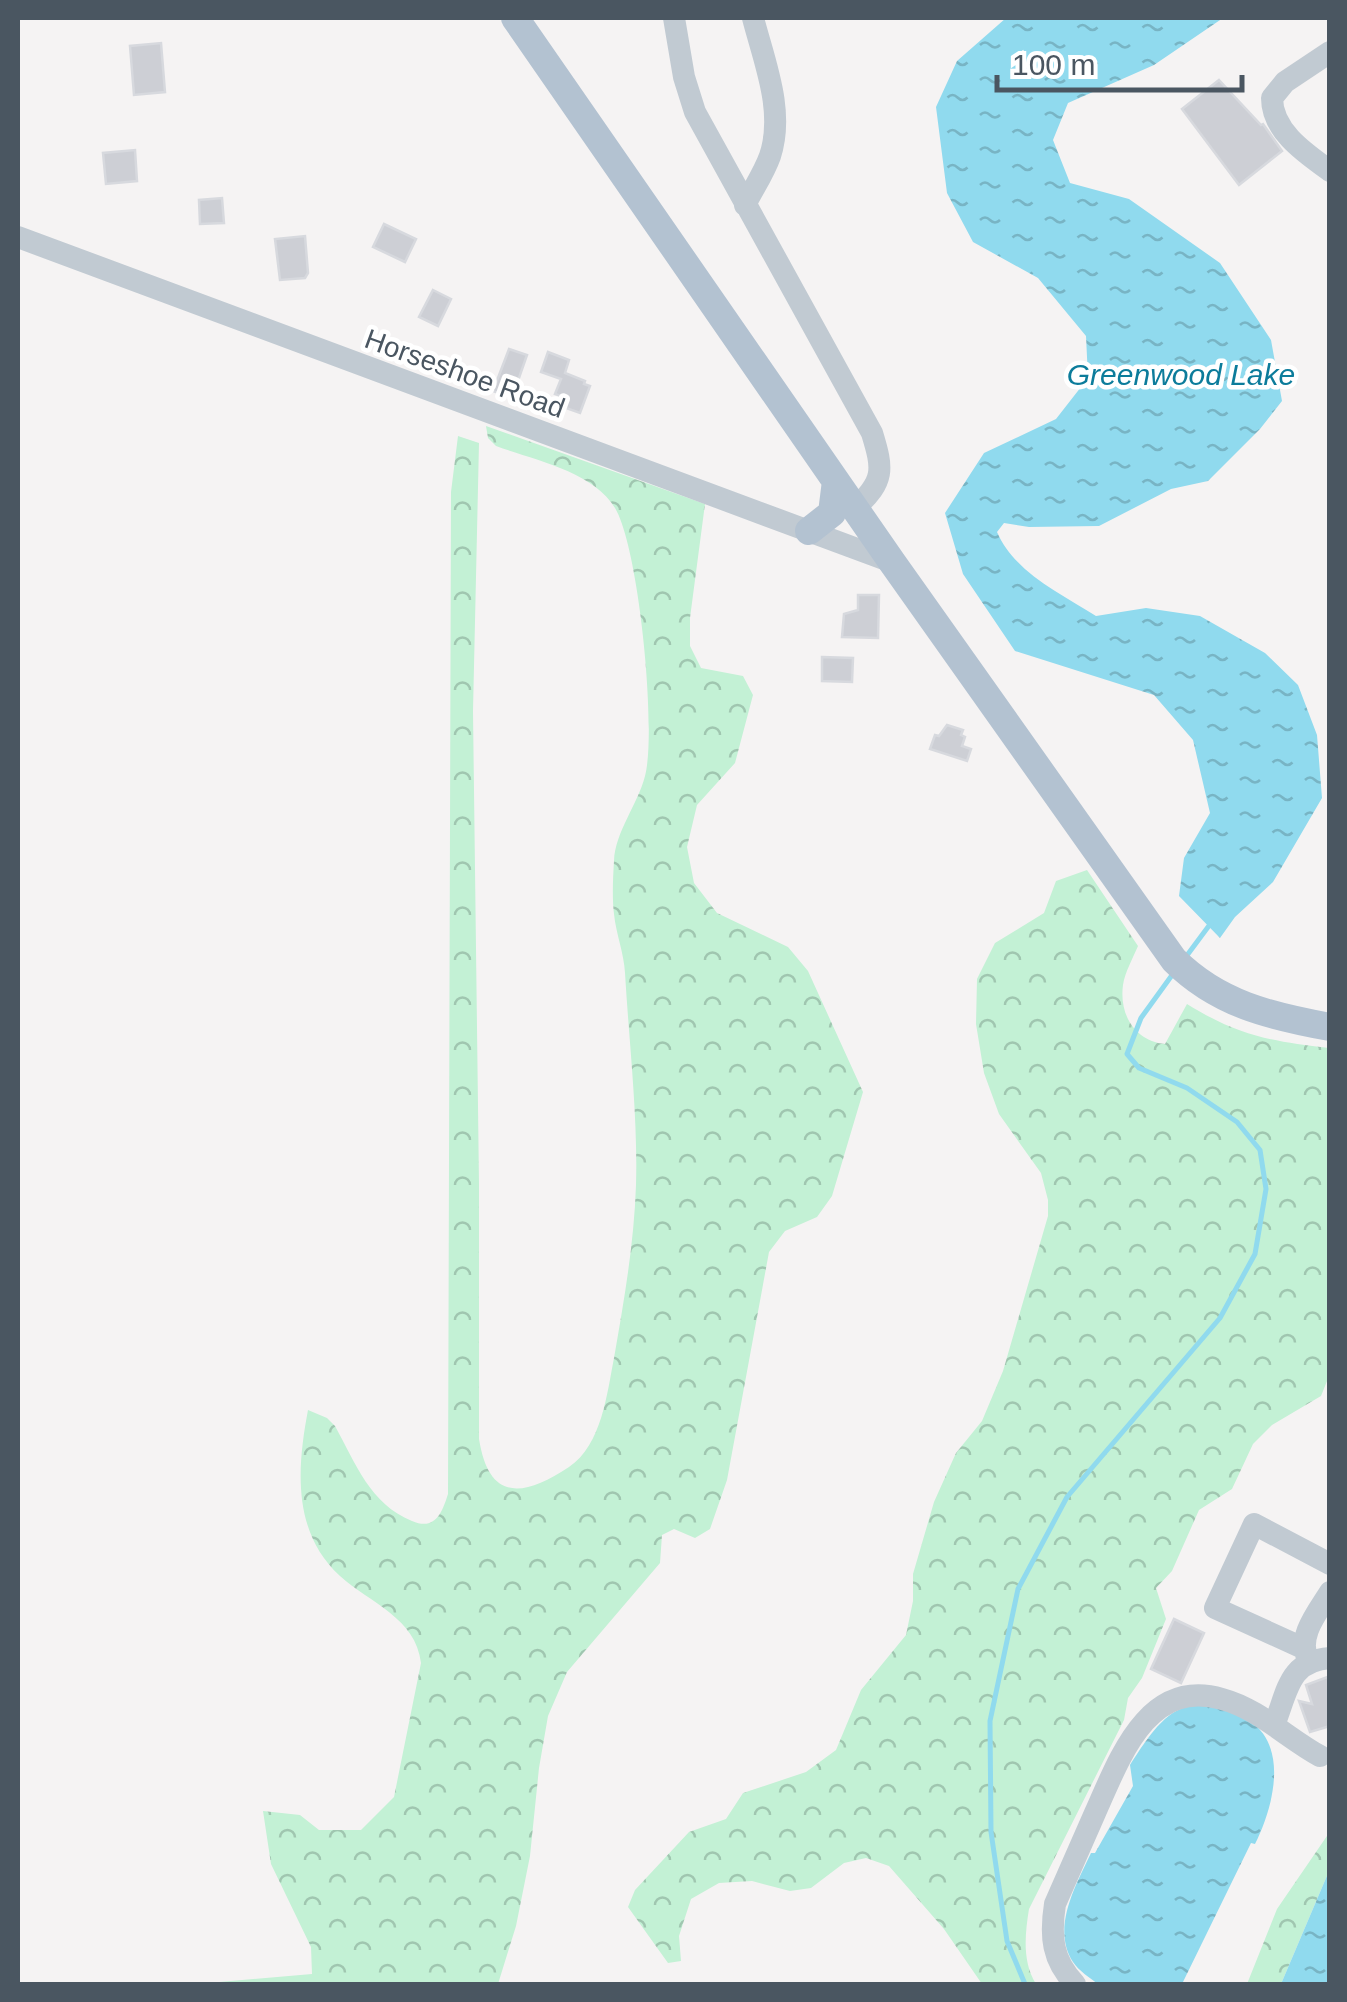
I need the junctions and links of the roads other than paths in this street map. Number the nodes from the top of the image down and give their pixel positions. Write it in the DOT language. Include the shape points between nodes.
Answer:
graph roads {
  1 [pos="515,18"];
  2 [pos="674,18"];
  3 [pos="753,18"];
  4 [pos="1330,52"];
  5 [pos="1330,172"];
  6 [pos="744,205"];
  7 [pos="18,237"];
  8 [pos="836,481"];
  9 [pos="855,508"];
  10 [pos="809,531"];
  11 [pos="892,562"];
  12 [pos="1330,1027"];
  13 [pos="1330,1564"];
  14 [pos="1330,1592"];
  15 [pos="1313,1655"];
  16 [pos="1274,1725"];
  17 [pos="1320,1756"];
  18 [pos="1075,1984"];
  1 -- 8 [label="main road"];
  2 -- 6 [label="street" via="694,112"];
  3 -- 6 [label="street" via="775,126 770,156"];
  4 -- 5 [label="street" via="1272,98 1277,124"];
  6 -- 9 [label="street" via="872,432 879,479"];
  7 -- 10 [label="street, Horseshoe Road"];
  8 -- 9 [label="main road"];
  8 -- 10 [label="main road" via="832,514"];
  9 -- 11 [label="main road"];
  10 -- 11 [label="street, Horseshoe Road"];
  11 -- 12 [label="main road" via="1174,960 1208,989 1253,1011"];
  13 -- 15 [label="street" via="1254,1524 1215,1608"];
  14 -- 15 [label="street" via="1305,1635"];
  15 -- 16 [label="street" via="1298,1669"];
  16 -- 17 [label="street"];
  16 -- 18 [label="street" via="1245,1707 1195,1695 1171,1699 1142,1721 1124,1747 1055,1904 1054,1949"];
}
